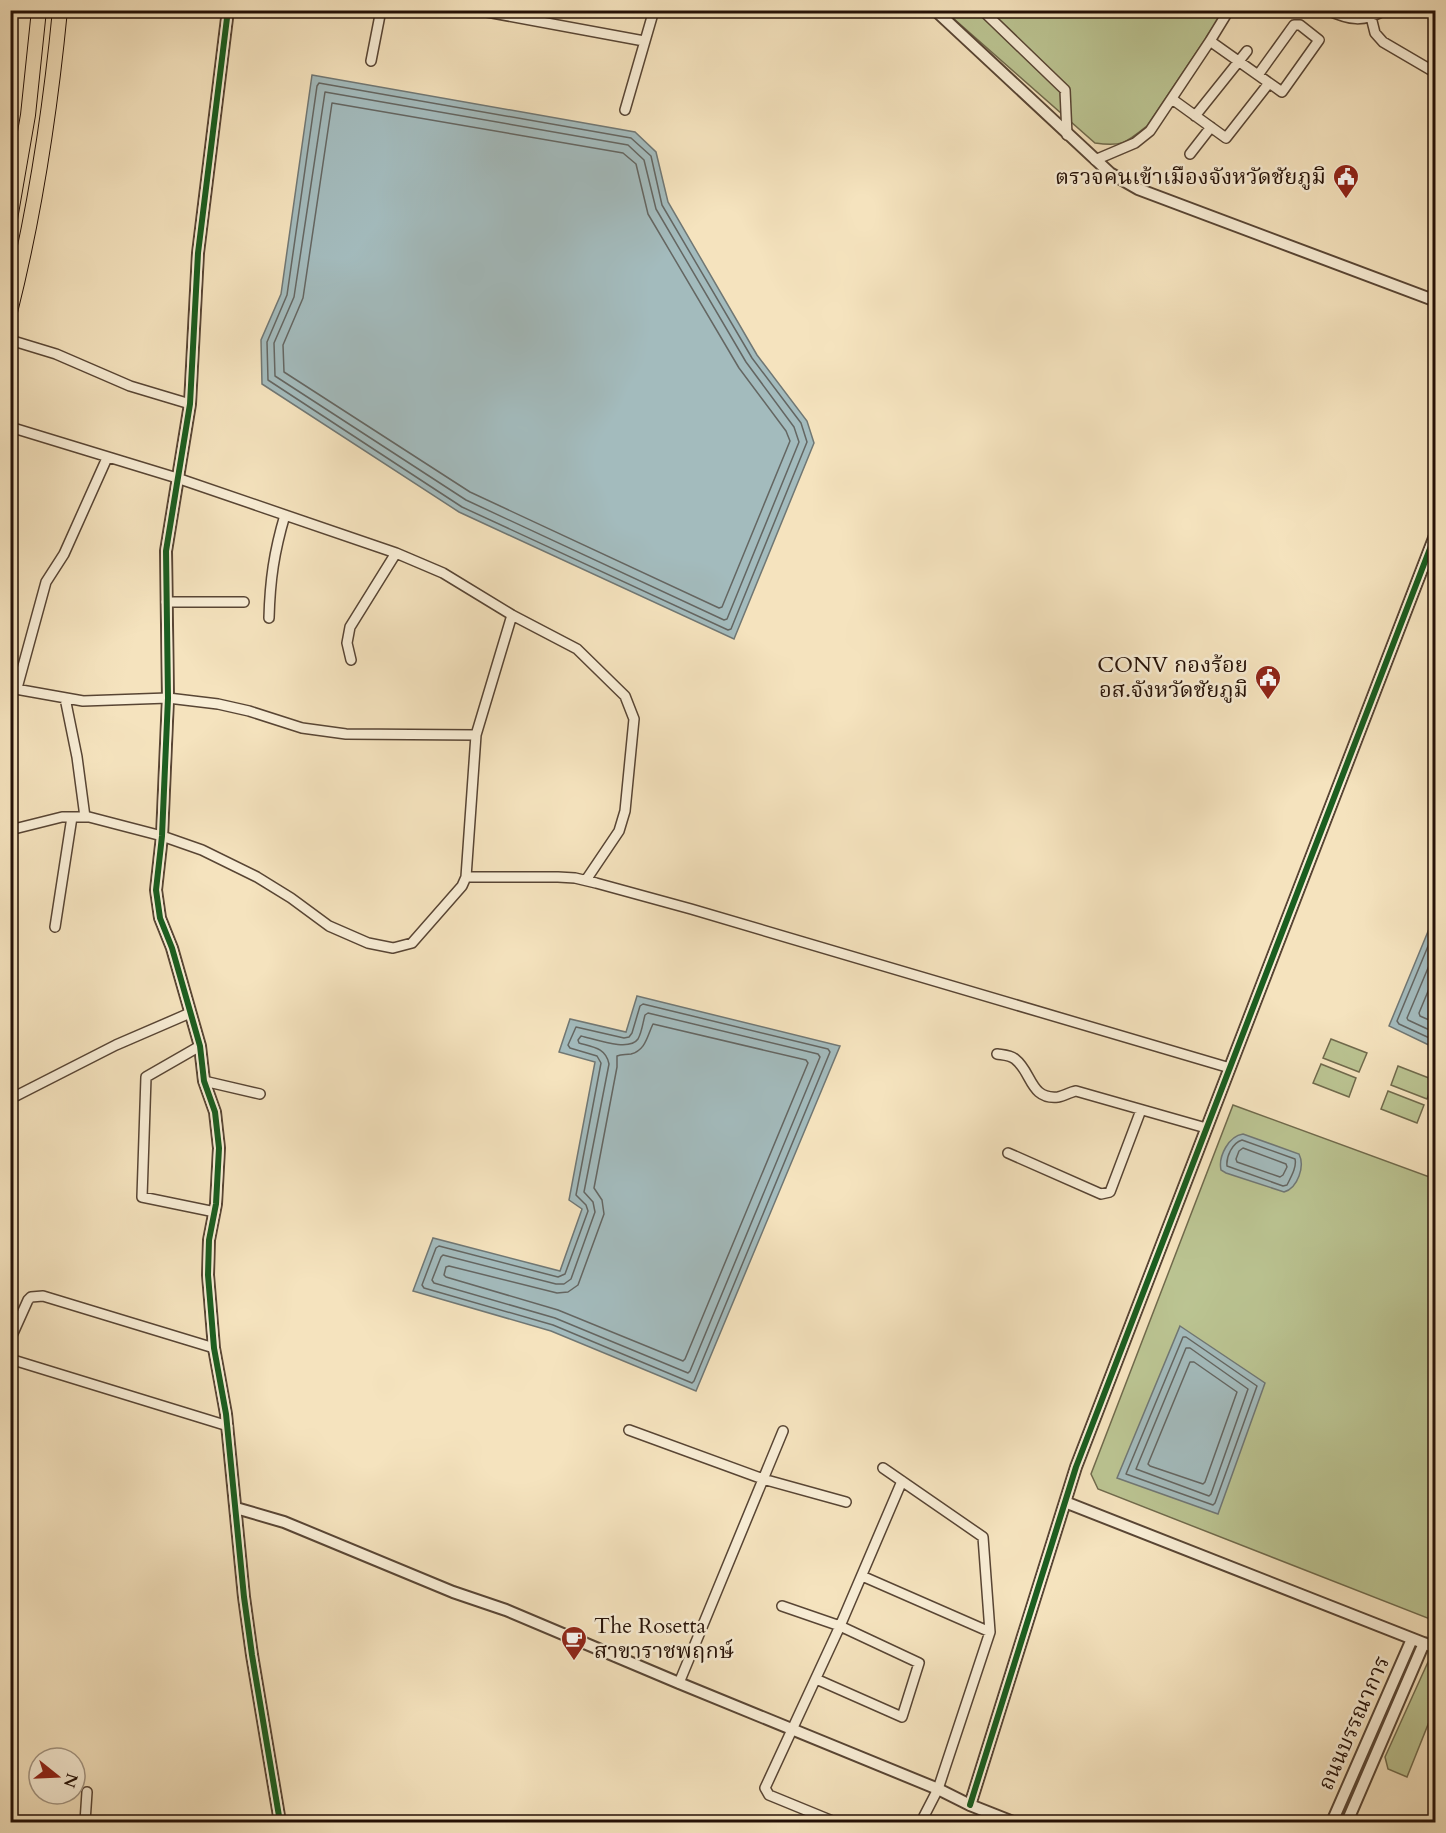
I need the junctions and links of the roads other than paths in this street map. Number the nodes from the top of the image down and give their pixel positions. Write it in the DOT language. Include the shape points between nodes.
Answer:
graph roads {
  1 [pos="39,10"];
  2 [pos="60,10"];
  3 [pos="228,10"];
  4 [pos="381,10"];
  5 [pos="476,10"];
  6 [pos="654,10"];
  7 [pos="946,10"];
  8 [pos="982,10"];
  9 [pos="1229,10"];
  10 [pos="1327,10"];
  11 [pos="1384,10"];
  12 [pos="936,11"];
  13 [pos="1371,17"];
  14 [pos="644,41"];
  15 [pos="1210,41"];
  16 [pos="1247,51"];
  17 [pos="371,61"];
  18 [pos="1239,61"];
  19 [pos="1436,73"];
  20 [pos="1258,75"];
  21 [pos="1269,83"];
  22 [pos="1172,99"];
  23 [pos="625,110"];
  24 [pos="1195,116"];
  25 [pos="1211,127"];
  26 [pos="1068,135"];
  27 [pos="1190,154"];
  28 [pos="1095,160"];
  29 [pos="13,195"];
  30 [pos="10,219"];
  31 [pos="1436,301"];
  32 [pos="10,312"];
  33 [pos="10,340"];
  34 [pos="190,404"];
  35 [pos="10,427"];
  36 [pos="107,458"];
  37 [pos="177,478"];
  38 [pos="285,515"];
  39 [pos="1436,533"];
  40 [pos="396,553"];
  41 [pos="166,602"];
  42 [pos="244,602"];
  43 [pos="512,615"];
  44 [pos="269,618"];
  45 [pos="351,660"];
  46 [pos="14,688"];
  47 [pos="65,698"];
  48 [pos="168,698"];
  49 [pos="477,735"];
  50 [pos="72,817"];
  51 [pos="85,817"];
  52 [pos="10,830"];
  53 [pos="162,836"];
  54 [pos="466,877"];
  55 [pos="586,880"];
  56 [pos="55,927"];
  57 [pos="190,1013"];
  58 [pos="200,1046"];
  59 [pos="997,1054"];
  60 [pos="1230,1068"];
  61 [pos="204,1081"];
  62 [pos="260,1094"];
  63 [pos="10,1099"];
  64 [pos="1141,1110"];
  65 [pos="1206,1128"];
  66 [pos="1008,1153"];
  67 [pos="215,1212"];
  68 [pos="10,1340"];
  69 [pos="214,1348"];
  70 [pos="10,1359"];
  71 [pos="228,1426"];
  72 [pos="629,1430"];
  73 [pos="783,1431"];
  74 [pos="883,1468"];
  75 [pos="763,1479"];
  76 [pos="902,1481"];
  77 [pos="846,1502"];
  78 [pos="1065,1502"];
  79 [pos="236,1508"];
  80 [pos="862,1576"];
  81 [pos="782,1606"];
  82 [pos="840,1626"];
  83 [pos="990,1632"];
  84 [pos="1412,1639"];
  85 [pos="1424,1643"];
  86 [pos="1436,1648"];
  87 [pos="816,1679"];
  88 [pos="679,1683"];
  89 [pos="793,1729"];
  90 [pos="938,1789"];
  91 [pos="970,1805"];
  92 [pos="86,1806"];
  93 [pos="830,1820"];
  94 [pos="1000,1820"];
  95 [pos="74,1822"];
  96 [pos="280,1822"];
  97 [pos="921,1822"];
  98 [pos="1013,1822"];
  99 [pos="1332,1822"];
  100 [pos="1347,1822"];
  1 -- 29 [label="main road" via="28,115"];
  2 -- 32 [label="main road" via="48,123"];
  3 -- 34 [label="street" via="198,254"];
  4 -- 17 [label="street"];
  5 -- 14 [label="street"];
  6 -- 14 [label="street"];
  7 -- 12 [label="street"];
  8 -- 26 [label="street" via="1065,90"];
  9 -- 15 [label="street"];
  10 -- 13 [label="street" via="1352,20"];
  11 -- 13 [label="street"];
  12 -- 26 [label="street"];
  13 -- 19 [label="street" via="1375,33 1383,42"];
  14 -- 23 [label="street"];
  15 -- 18 [label="street"];
  15 -- 22 [label="street"];
  16 -- 18 [label="street"];
  18 -- 20 [label="street"];
  18 -- 24 [label="street"];
  20 -- 21 [label="street"];
  20 -- 21 [label="street" via="1294,25 1317,37 1318,43 1282,92"];
  21 -- 25 [label="street" via="1226,138"];
  22 -- 24 [label="street"];
  22 -- 28 [label="street" via="1150,131 1135,143"];
  24 -- 25 [label="street"];
  25 -- 27 [label="street"];
  26 -- 28 [label="street"];
  28 -- 31 [label="street" via="1138,189"];
  29 -- 30 [label="main road"];
  33 -- 34 [label="street" via="56,354 130,386"];
  34 -- 37 [label="street"];
  35 -- 36 [label="street"];
  36 -- 37 [label="street"];
  36 -- 46 [label="street" via="64,554 46,582"];
  37 -- 38 [label="street"];
  37 -- 41 [label="street" via="166,551"];
  38 -- 40 [label="street"];
  38 -- 44 [label="street" via="274,553"];
  39 -- 60 [label="street"];
  40 -- 43 [label="street" via="442,573"];
  40 -- 45 [label="street" via="350,627 347,643"];
  41 -- 42 [label="street"];
  41 -- 48 [label="street"];
  43 -- 49 [label="street"];
  43 -- 55 [label="street" via="577,649 625,696 634,719 625,811 619,831"];
  46 -- 47 [label="street"];
  47 -- 48 [label="street"];
  47 -- 51 [label="street"];
  48 -- 49 [label="street" via="218,704 302,728 346,734"];
  48 -- 53 [label="street"];
  49 -- 54 [label="street"];
  50 -- 51 [label="street"];
  50 -- 52 [label="street"];
  50 -- 56 [label="street"];
  51 -- 53 [label="street"];
  53 -- 54 [label="street" via="257,877 329,926 368,943 393,948 412,943"];
  53 -- 57 [label="street" via="156,890 160,918"];
  54 -- 55 [label="street"];
  55 -- 60 [label="street"];
  57 -- 58 [label="street"];
  57 -- 63 [label="street" via="116,1045"];
  58 -- 61 [label="street"];
  58 -- 67 [label="street" via="146,1077 142,1197"];
  59 -- 64 [label="street" via="1012,1057 1023,1066 1035,1090 1047,1096 1060,1097 1076,1091"];
  60 -- 65 [label="street"];
  61 -- 62 [label="street"];
  61 -- 67 [label="street" via="215,1112 219,1148"];
  64 -- 65 [label="street"];
  64 -- 66 [label="street" via="1110,1192 1101,1194"];
  65 -- 78 [label="street"];
  67 -- 69 [label="street" via="208,1275"];
  68 -- 69 [label="street" via="28,1300 43,1296"];
  69 -- 71 [label="street"];
  70 -- 71 [label="street"];
  71 -- 79 [label="street"];
  72 -- 75 [label="street"];
  73 -- 75 [label="street"];
  74 -- 76 [label="street"];
  75 -- 77 [label="street"];
  75 -- 88 [label="street"];
  76 -- 80 [label="street"];
  76 -- 83 [label="street" via="983,1537"];
  78 -- 84 [label="street"];
  78 -- 91 [label="street"];
  79 -- 88 [label="street" via="284,1522"];
  79 -- 96 [label="street" via="252,1655"];
  80 -- 82 [label="street"];
  80 -- 83 [label="street"];
  81 -- 82 [label="street"];
  82 -- 87 [label="street"];
  82 -- 87 [label="street" via="920,1663 902,1717"];
  83 -- 90 [label="street"];
  84 -- 85 [label="street"];
  84 -- 99 [label="street, ถนนบรรณาการ"];
  85 -- 86 [label="street"];
  85 -- 100 [label="street, ถนนบรรณาการ"];
  87 -- 89 [label="street"];
  88 -- 89 [label="street"];
  89 -- 90 [label="street"];
  89 -- 93 [label="street" via="766,1792"];
  90 -- 91 [label="street"];
  90 -- 97 [label="street"];
  91 -- 94 [label="street"];
  92 -- 95 [label="street" via="85,1822"];
  94 -- 98 [label="street"];
}
